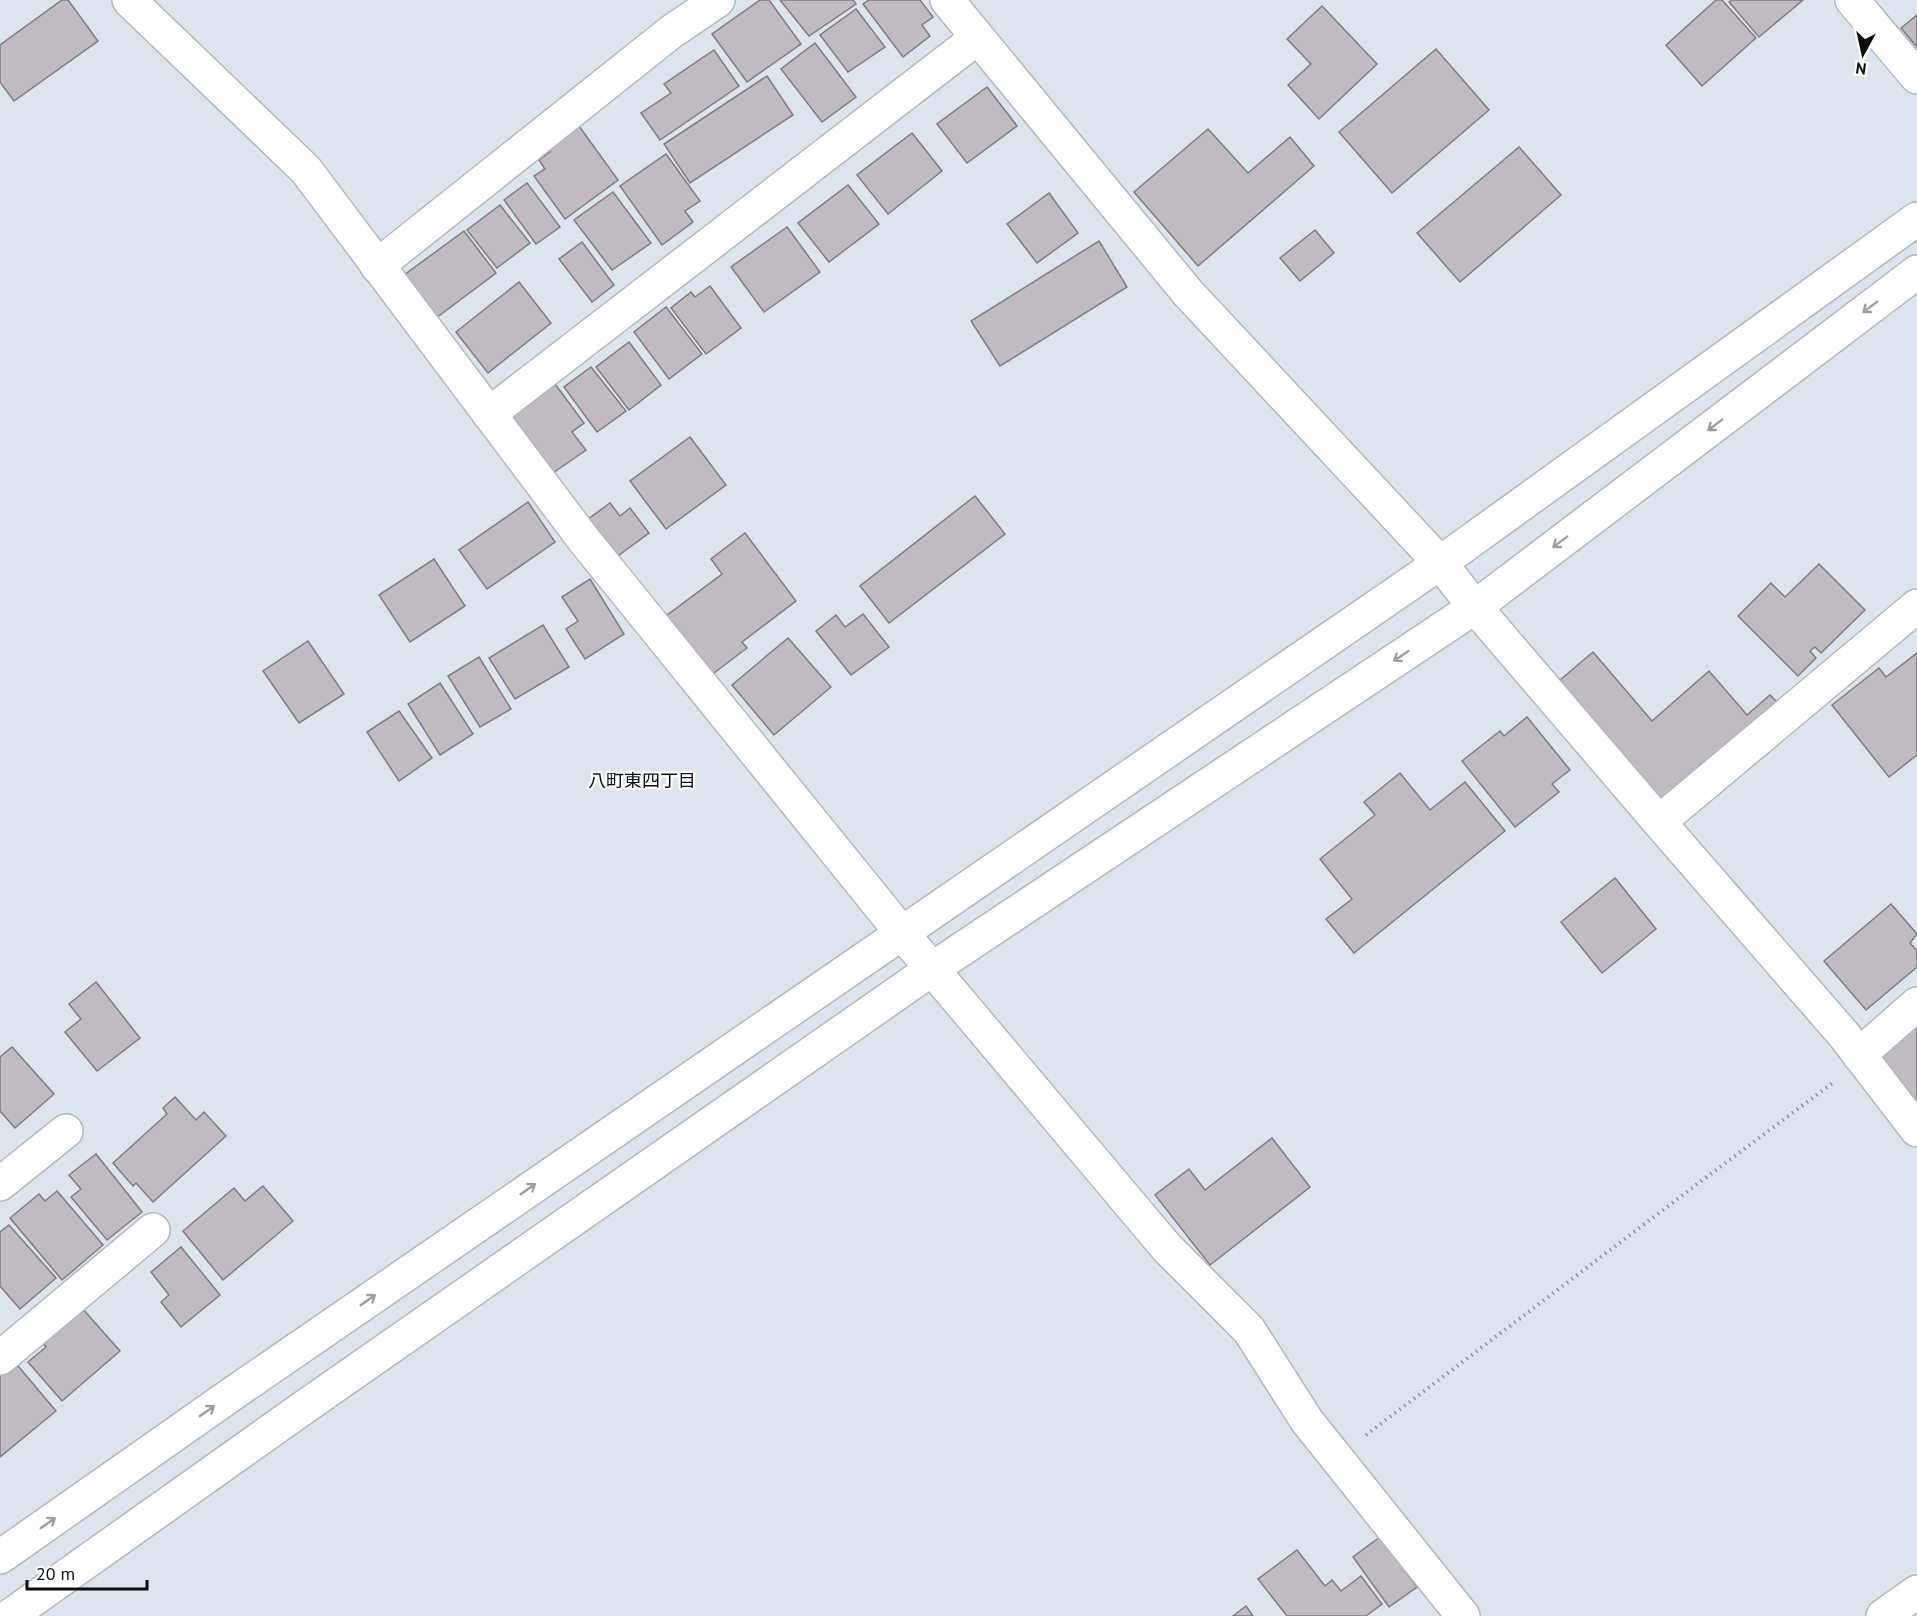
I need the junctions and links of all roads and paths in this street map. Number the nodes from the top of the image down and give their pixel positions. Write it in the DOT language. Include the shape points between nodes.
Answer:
graph roads {
  1 [pos="129,0"];
  2 [pos="718,0"];
  3 [pos="947,0"];
  4 [pos="1852,0"];
  5 [pos="977,38"];
  6 [pos="1917,77"];
  7 [pos="1917,219"];
  8 [pos="377,266"];
  9 [pos="1917,272"];
  10 [pos="489,414"];
  11 [pos="1440,563"];
  12 [pos="1917,606"];
  13 [pos="1475,607"];
  14 [pos="1659,822"];
  15 [pos="901,932"];
  16 [pos="932,969"];
  17 [pos="1917,1004"];
  18 [pos="1861,1058"];
  19 [pos="1917,1130"];
  20 [pos="66,1131"];
  21 [pos="0,1184"];
  22 [pos="153,1230"];
  23 [pos="0,1358"];
  24 [pos="1336,1458"];
  25 [pos="0,1557"];
  26 [pos="1917,1592"];
  27 [pos="10,1616"];
  28 [pos="1463,1616"];
  29 [pos="1883,1616"];
  1 -- 8 [label="street" via="306,170"];
  2 -- 8 [label="street" via="662,39"];
  3 -- 5 [label="street"];
  4 -- 6 [label="street"];
  5 -- 10 [label="street"];
  5 -- 11 [label="street" via="1188,293"];
  7 -- 11 [label="street"];
  8 -- 10 [label="street"];
  9 -- 13 [label="street, one-way"];
  10 -- 15 [label="street" via="584,540"];
  11 -- 13 [label="street"];
  11 -- 15 [label="street"];
  12 -- 14 [label="street"];
  13 -- 14 [label="street"];
  13 -- 16 [label="street, one-way"];
  14 -- 18 [label="street"];
  15 -- 16 [label="street"];
  25 -- 15 [label="street, one-way"];
  16 -- 24 [label="street" via="1167,1248 1249,1330 1307,1421"];
  16 -- 27 [label="street"];
  17 -- 18 [label="street"];
  18 -- 19 [label="street"];
  18 -- 24 [label="path"];
  20 -- 21 [label="street"];
  22 -- 23 [label="street"];
  24 -- 28 [label="street"];
  26 -- 29 [label="street"];
}
